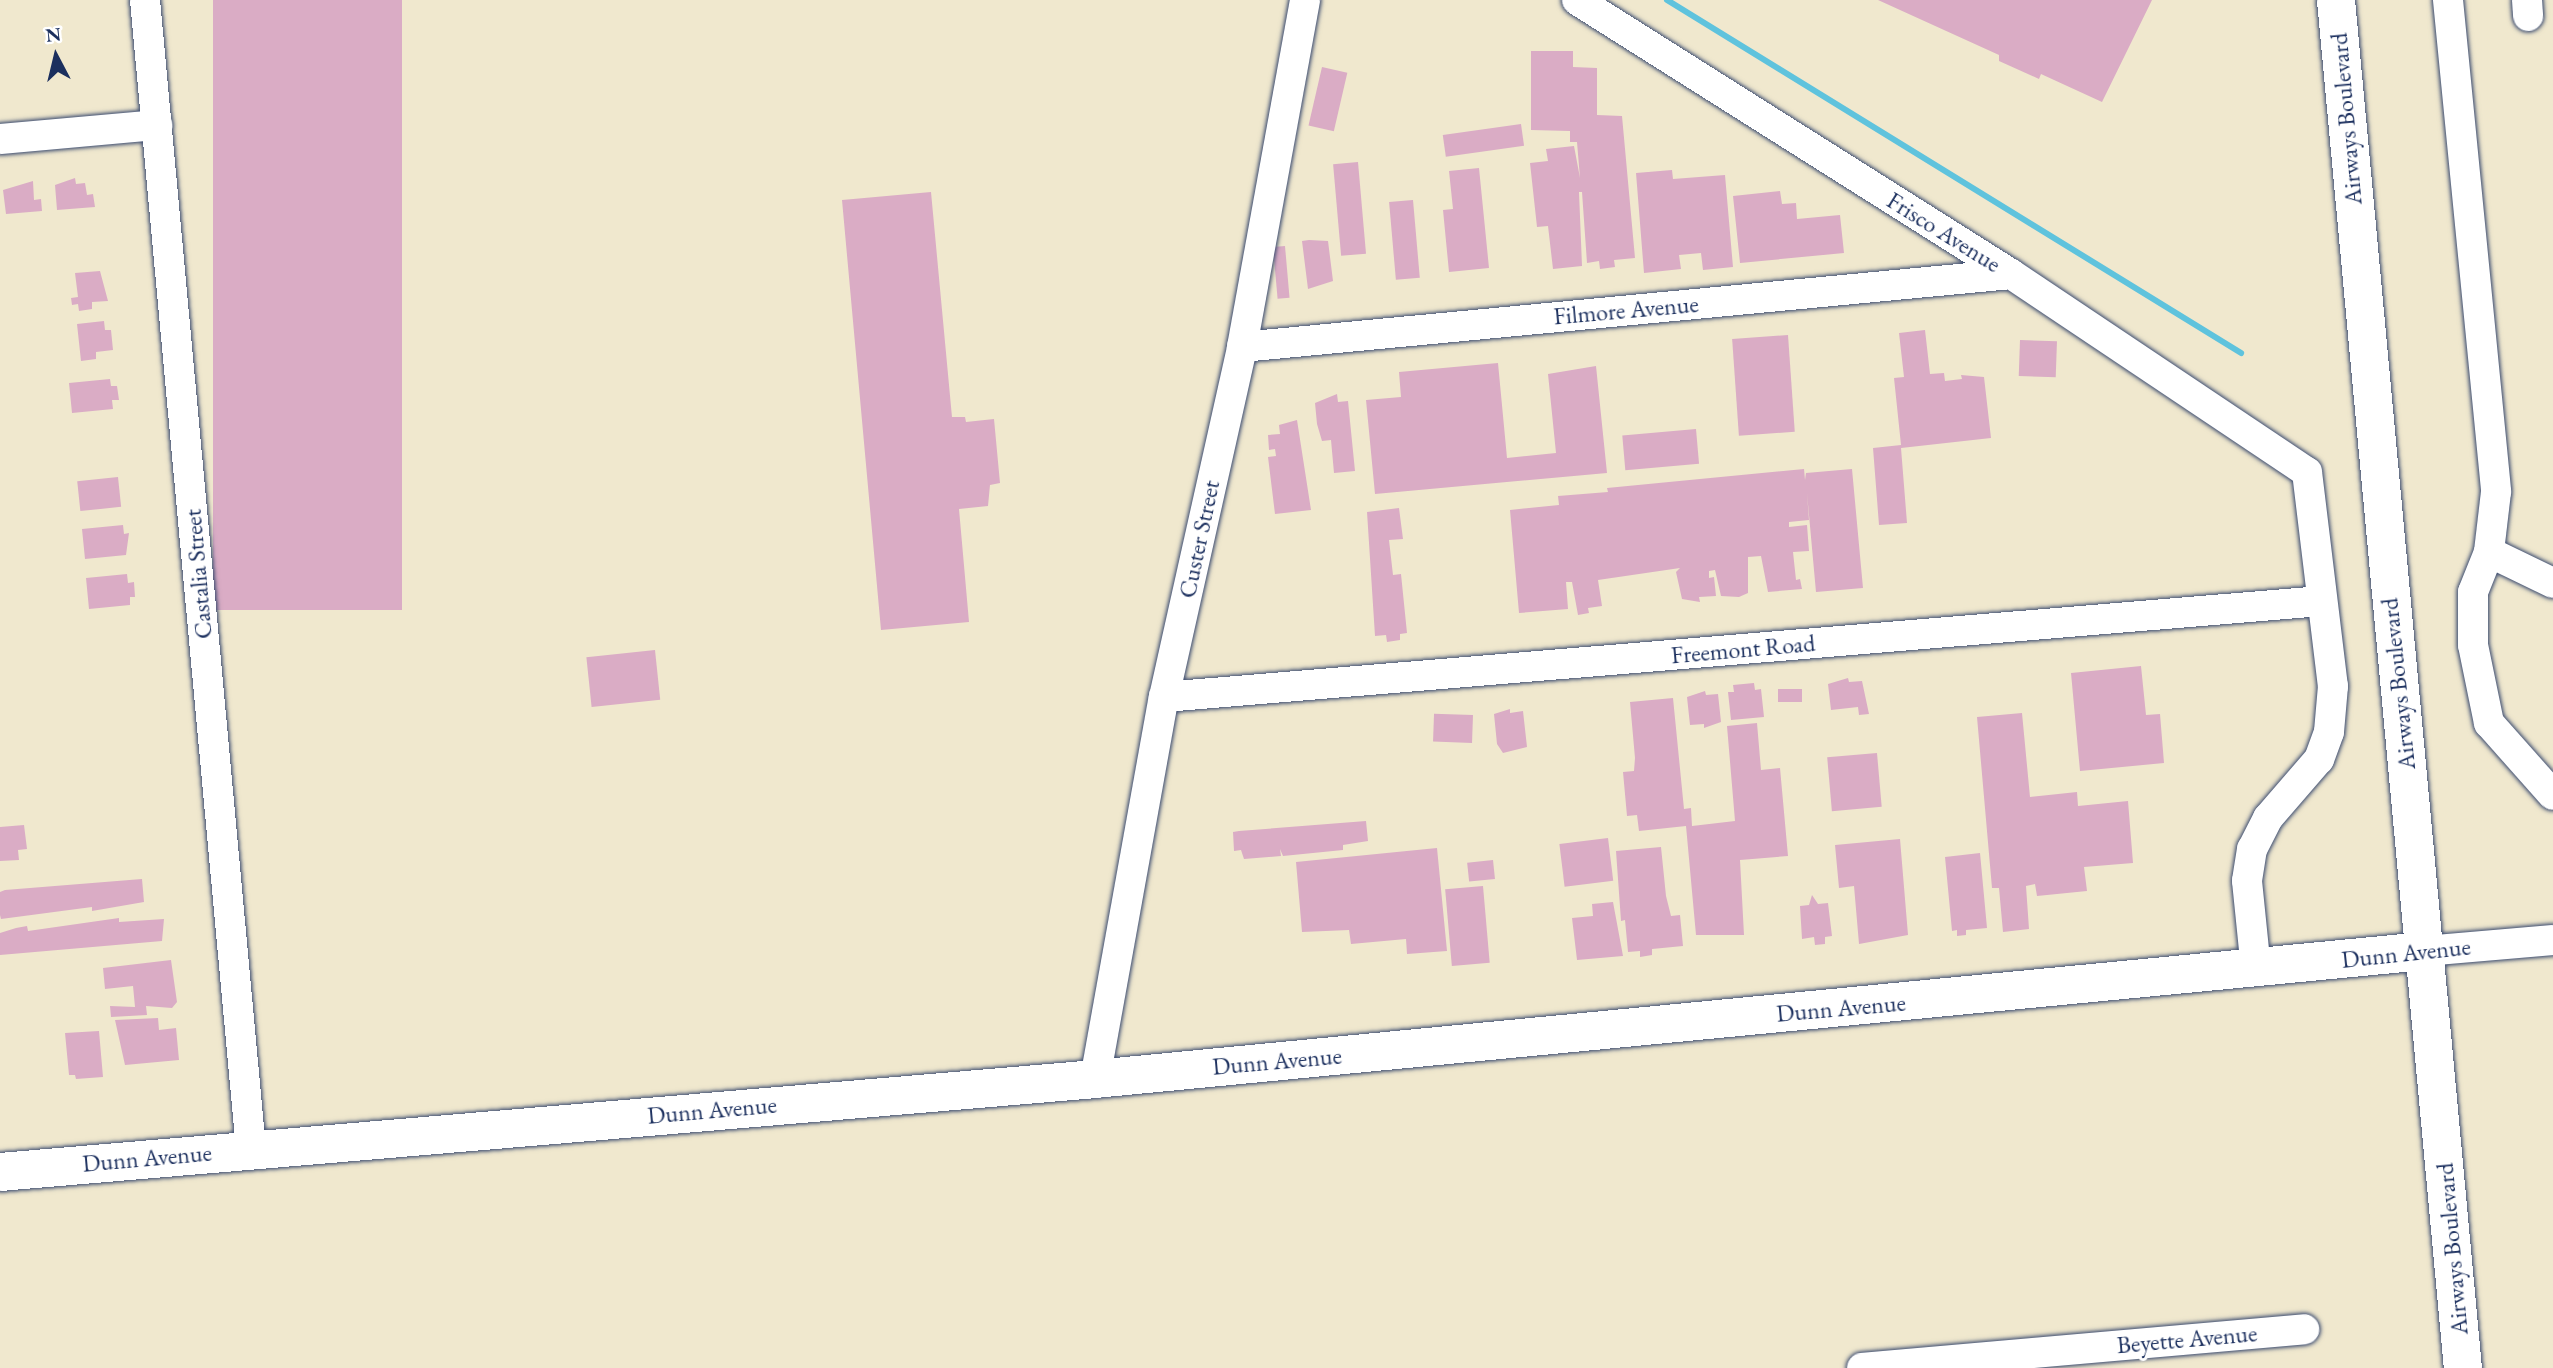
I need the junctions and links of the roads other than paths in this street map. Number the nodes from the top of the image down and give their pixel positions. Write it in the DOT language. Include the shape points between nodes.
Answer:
graph roads {
  1 [pos="145,0"];
  2 [pos="1305,0"];
  3 [pos="1577,0"];
  4 [pos="2448,0"];
  5 [pos="2337,18"];
  6 [pos="158,125"];
  7 [pos="0,139"];
  8 [pos="2011,274"];
  9 [pos="1242,347"];
  10 [pos="2489,552"];
  11 [pos="2553,583"];
  12 [pos="2321,601"];
  13 [pos="1164,697"];
  14 [pos="2553,795"];
  15 [pos="2553,940"];
  16 [pos="2425,951"];
  17 [pos="2256,969"];
  18 [pos="1095,1079"];
  19 [pos="251,1149"];
  20 [pos="0,1172"];
  21 [pos="2304,1329"];
  22 [pos="1862,1368"];
  23 [pos="2463,1368"];
  1 -- 6 [label="street, Castalia Street"];
  2 -- 9 [label="street, Custer Street"];
  3 -- 8 [label="street, Frisco Avenue"];
  4 -- 10 [label="street" via="2496,492"];
  5 -- 16 [label="main road, Airways Boulevard"];
  6 -- 7 [label="street"];
  6 -- 19 [label="street, Castalia Street"];
  8 -- 9 [label="street, Filmore Avenue"];
  8 -- 12 [label="street, Frisco Avenue" via="2307,472"];
  9 -- 13 [label="street, Custer Street"];
  10 -- 11 [label="street"];
  10 -- 14 [label="street" via="2473,592 2473,645 2489,723"];
  12 -- 13 [label="street, Freemont Road"];
  12 -- 17 [label="street" via="2333,686 2329,732 2319,759 2268,818 2252,849 2247,881"];
  13 -- 18 [label="street, Custer Street"];
  15 -- 16 [label="street, Dunn Avenue"];
  16 -- 17 [label="main road, Dunn Avenue"];
  16 -- 23 [label="main road, Airways Boulevard"];
  17 -- 18 [label="main road, Dunn Avenue"];
  18 -- 19 [label="main road, Dunn Avenue"];
  19 -- 20 [label="main road, Dunn Avenue"];
  21 -- 22 [label="street, Beyette Avenue"];
}
